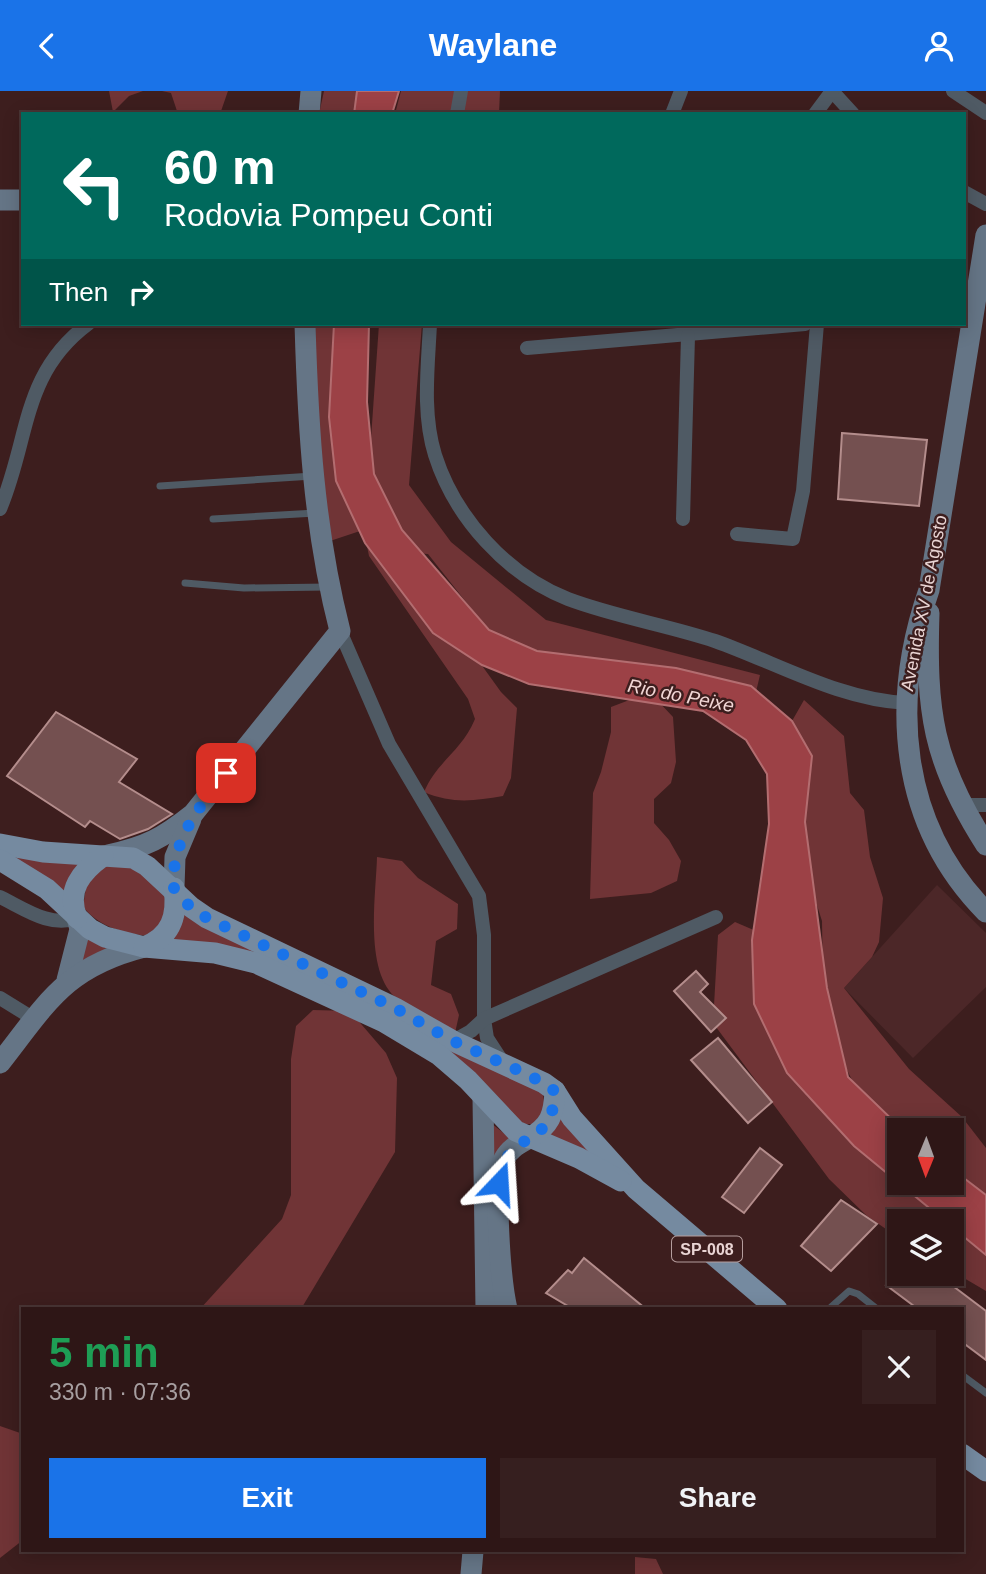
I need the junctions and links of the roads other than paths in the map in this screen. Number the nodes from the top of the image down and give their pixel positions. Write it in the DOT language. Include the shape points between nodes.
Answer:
graph roads {
  1 [pos="311,91"];
  2 [pos="461,91"];
  3 [pos="681,91"];
  4 [pos="832,91"];
  5 [pos="953,91"];
  6 [pos="309,112"];
  7 [pos="457,112"];
  8 [pos="672,112"];
  9 [pos="816,112"];
  10 [pos="851,112"];
  11 [pos="986,113"];
  12 [pos="966,194"];
  13 [pos="0,199"];
  14 [pos="21,200"];
  15 [pos="986,204"];
  16 [pos="986,235"];
  17 [pos="968,314"];
  18 [pos="86,326"];
  19 [pos="305,326"];
  20 [pos="430,326"];
  21 [pos="786,326"];
  22 [pos="817,326"];
  23 [pos="688,336"];
  24 [pos="527,348"];
  25 [pos="313,476"];
  26 [pos="160,486"];
  27 [pos="0,509"];
  28 [pos="316,513"];
  29 [pos="213,519"];
  30 [pos="683,519"];
  31 [pos="737,534"];
  32 [pos="185,583"];
  33 [pos="329,587"];
  34 [pos="929,590"];
  35 [pos="340,631"];
  36 [pos="906,703"];
  37 [pos="931,705"];
  38 [pos="962,805"];
  39 [pos="986,805"];
  40 [pos="193,814"];
  41 [pos="985,839"];
  42 [pos="0,844"];
  43 [pos="103,856"];
  44 [pos="0,860"];
  45 [pos="174,888"];
  46 [pos="0,897"];
  47 [pos="986,912"];
  48 [pos="716,917"];
  49 [pos="77,918"];
  50 [pos="144,947"];
  51 [pos="67,980"];
  52 [pos="0,998"];
  53 [pos="34,1019"];
  54 [pos="484,1019"];
  55 [pos="453,1041"];
  56 [pos="0,1063"];
  57 [pos="506,1066"];
  58 [pos="555,1091"];
  59 [pos="483,1098"];
  60 [pos="529,1138"];
  61 [pos="636,1189"];
  62 [pos="486,1307"];
  63 [pos="507,1307"];
  64 [pos="775,1307"];
  65 [pos="831,1307"];
  66 [pos="874,1307"];
  67 [pos="964,1376"];
  68 [pos="986,1393"];
  69 [pos="964,1455"];
  70 [pos="986,1471"];
  71 [pos="473,1552"];
  72 [pos="471,1574"];
  1 -- 6 [label="street"];
  2 -- 7 [label="street"];
  3 -- 8 [label="street"];
  4 -- 9 [label="street"];
  4 -- 10 [label="street"];
  5 -- 11 [label="street"];
  12 -- 15 [label="street"];
  13 -- 14 [label="street"];
  16 -- 17 [label="street, Avenida XV de Agosto"];
  17 -- 34 [label="street, Avenida XV de Agosto"];
  18 -- 27 [label="street" via="57,352 38,383"];
  19 -- 25 [label="street"];
  20 -- 36 [label="street" via="427,387 435,455 472,525 506,562 566,598 701,636 857,696"];
  21 -- 23 [label="street"];
  22 -- 31 [label="street" via="803,491 793,539"];
  23 -- 24 [label="street"];
  23 -- 30 [label="street"];
  25 -- 26 [label="lane"];
  25 -- 28 [label="street"];
  28 -- 29 [label="lane"];
  28 -- 33 [label="street"];
  32 -- 33 [label="lane"];
  33 -- 35 [label="street"];
  34 -- 36 [label="street, Avenida XV de Agosto" via="913,640"];
  34 -- 37 [label="street"];
  35 -- 40 [label="street"];
  35 -- 54 [label="street" via="389,744 479,896"];
  36 -- 37 [label="street"];
  36 -- 47 [label="street, Avenida XV de Agosto" via="909,769 923,818 952,870"];
  37 -- 38 [label="street" via="939,755"];
  38 -- 39 [label="street"];
  38 -- 41 [label="street"];
  40 -- 43 [label="street" via="164,838"];
  40 -- 45 [label="street" via="175,857"];
  42 -- 43 [label="main road, SP-008"];
  43 -- 45 [label="main road, SP-008" via="133,858"];
  43 -- 49 [label="main road" via="79,876 72,905"];
  44 -- 49 [label="main road, SP-008" via="47,889"];
  45 -- 50 [label="main road" via="177,907 167,932"];
  45 -- 55 [label="main road, SP-008" via="207,918 395,1008"];
  46 -- 49 [label="street" via="48,920"];
  48 -- 54 [label="street"];
  49 -- 50 [label="main road, SP-008" via="105,937"];
  49 -- 51 [label="street" via="80,929"];
  50 -- 51 [label="street" via="112,955"];
  50 -- 59 [label="main road, SP-008" via="234,957 310,986 419,1041"];
  51 -- 53 [label="street"];
  52 -- 53 [label="street"];
  53 -- 56 [label="street"];
  54 -- 55 [label="street"];
  54 -- 57 [label="street" via="487,1038"];
  55 -- 57 [label="main road, SP-008"];
  57 -- 58 [label="main road, SP-008"];
  58 -- 60 [label="main road" via="549,1123"];
  58 -- 61 [label="main road, SP-008" via="572,1118"];
  59 -- 60 [label="main road, SP-008"];
  59 -- 62 [label="street"];
  60 -- 61 [label="main road, SP-008"];
  60 -- 63 [label="street" via="512,1148 500,1168"];
  61 -- 64 [label="main road, SP-008"];
  65 -- 66 [label="lane" via="849,1291"];
  67 -- 68 [label="lane"];
  69 -- 70 [label="main road"];
  71 -- 72 [label="street"];
}
